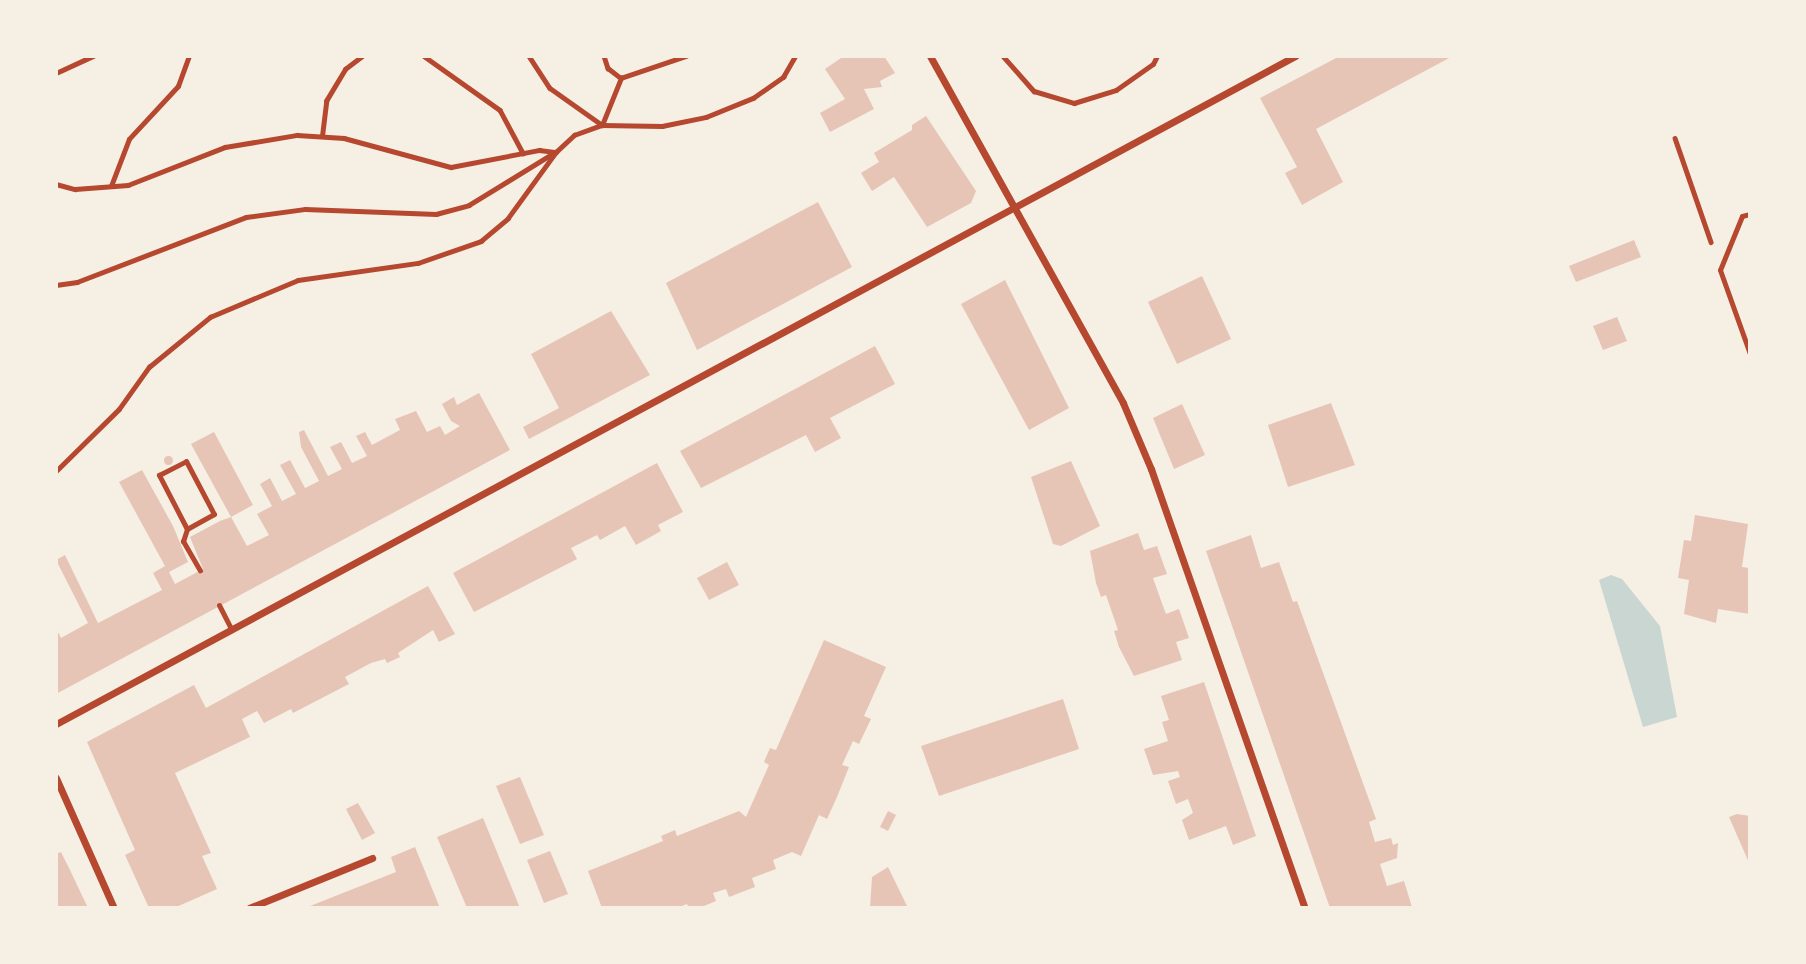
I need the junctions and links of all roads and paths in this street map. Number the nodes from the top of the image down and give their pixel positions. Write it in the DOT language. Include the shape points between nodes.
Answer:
graph roads {
  1 [pos="93,56"];
  2 [pos="189,56"];
  3 [pos="362,56"];
  4 [pos="424,56"];
  5 [pos="529,56"];
  6 [pos="604,56"];
  7 [pos="686,56"];
  8 [pos="795,56"];
  9 [pos="929,56"];
  10 [pos="1003,56"];
  11 [pos="1157,56"];
  12 [pos="1295,56"];
  13 [pos="56,73"];
  14 [pos="621,78"];
  15 [pos="602,125"];
  16 [pos="321,136"];
  17 [pos="1675,138"];
  18 [pos="556,152"];
  19 [pos="523,153"];
  20 [pos="56,184"];
  21 [pos="111,186"];
  22 [pos="1015,206"];
  23 [pos="1750,214"];
  24 [pos="1720,270"];
  25 [pos="56,285"];
  26 [pos="1750,354"];
  27 [pos="56,471"];
  28 [pos="187,529"];
  29 [pos="200,571"];
  30 [pos="219,605"];
  31 [pos="232,630"];
  32 [pos="56,724"];
  33 [pos="56,778"];
  34 [pos="372,858"];
  35 [pos="114,908"];
  36 [pos="249,908"];
  37 [pos="1305,908"];
  1 -- 13 [label="path"];
  2 -- 21 [label="path" via="178,86 129,139"];
  3 -- 16 [label="path" via="345,69 326,101"];
  4 -- 19 [label="path" via="500,110"];
  5 -- 15 [label="path" via="550,88"];
  6 -- 14 [label="path" via="608,68"];
  7 -- 14 [label="path"];
  8 -- 15 [label="path" via="783,77 753,98 706,117 662,125"];
  9 -- 22 [label="street"];
  10 -- 11 [label="path" via="1034,91 1074,103 1116,90 1153,64"];
  12 -- 22 [label="street"];
  14 -- 15 [label="path"];
  15 -- 18 [label="path" via="574,135"];
  16 -- 19 [label="path" via="451,167"];
  16 -- 21 [label="path" via="260,139 225,147 173,170"];
  17 -- 24 [label="path"];
  18 -- 19 [label="path"];
  18 -- 25 [label="path" via="469,205 436,214 305,209 246,217 78,282"];
  18 -- 27 [label="path" via="523,201 481,241 418,263 298,280 210,317 149,367 119,409"];
  20 -- 21 [label="path" via="75,189"];
  22 -- 31 [label="street"];
  22 -- 37 [label="street" via="1107,370 1142,446"];
  23 -- 24 [label="lane" via="1742,216"];
  24 -- 26 [label="lane"];
  28 -- 28 [label="lane" via="159,475 186,461 215,514"];
  28 -- 29 [label="lane" via="183,541"];
  30 -- 31 [label="lane"];
  31 -- 32 [label="street"];
  33 -- 35 [label="street"];
  34 -- 36 [label="street"];
}
